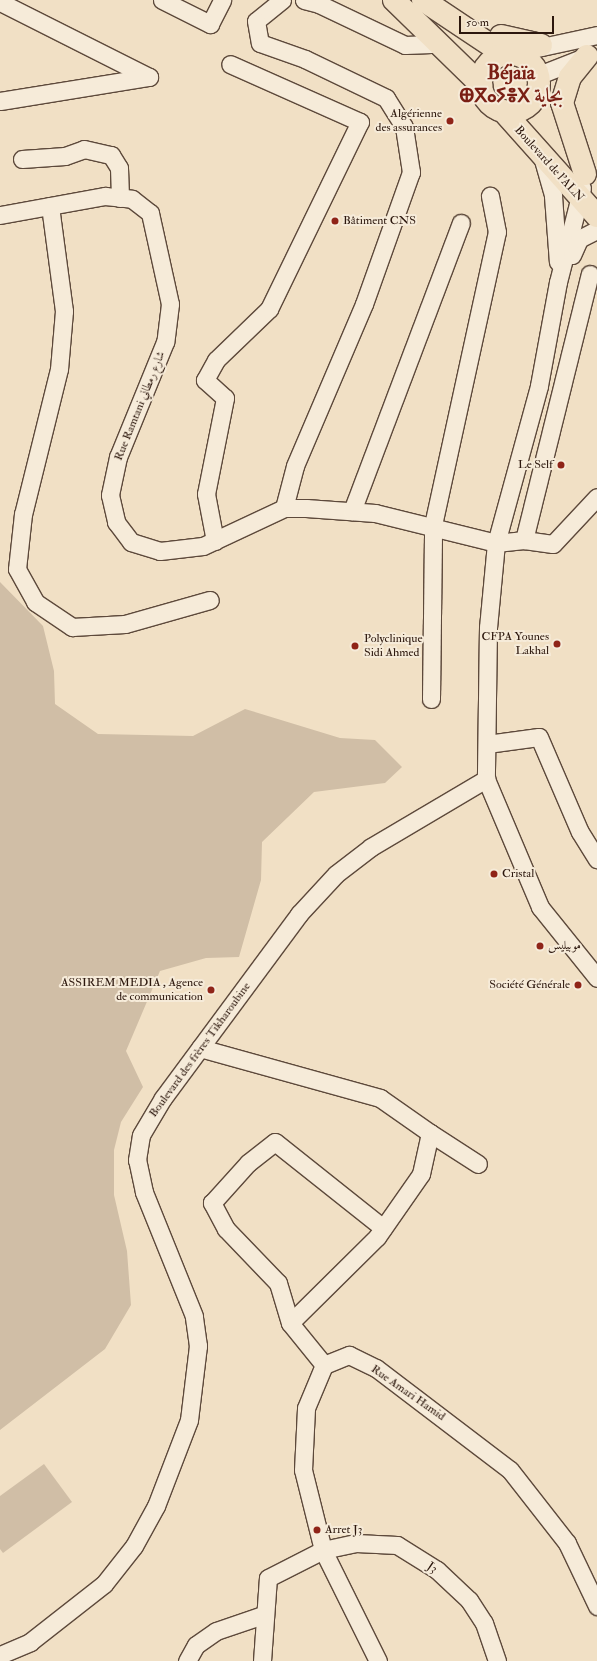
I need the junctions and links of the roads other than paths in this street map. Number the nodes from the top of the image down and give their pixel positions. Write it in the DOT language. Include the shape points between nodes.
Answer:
graph roads {
  1 [pos="162,0"];
  2 [pos="222,0"];
  3 [pos="282,0"];
  4 [pos="304,0"];
  5 [pos="394,0"];
  6 [pos="423,0"];
  7 [pos="0,2"];
  8 [pos="457,24"];
  9 [pos="597,35"];
  10 [pos="438,44"];
  11 [pos="541,45"];
  12 [pos="509,54"];
  13 [pos="592,55"];
  14 [pos="230,64"];
  15 [pos="539,80"];
  16 [pos="481,85"];
  17 [pos="0,101"];
  18 [pos="502,111"];
  19 [pos="22,159"];
  20 [pos="543,160"];
  21 [pos="591,180"];
  22 [pos="490,196"];
  23 [pos="120,198"];
  24 [pos="580,200"];
  25 [pos="50,206"];
  26 [pos="0,215"];
  27 [pos="597,216"];
  28 [pos="461,223"];
  29 [pos="597,230"];
  30 [pos="590,274"];
  31 [pos="558,282"];
  32 [pos="597,497"];
  33 [pos="284,508"];
  34 [pos="352,511"];
  35 [pos="433,525"];
  36 [pos="524,540"];
  37 [pos="215,541"];
  38 [pos="496,543"];
  39 [pos="210,600"];
  40 [pos="432,700"];
  41 [pos="487,744"];
  42 [pos="486,779"];
  43 [pos="597,859"];
  44 [pos="597,978"];
  45 [pos="200,1048"];
  46 [pos="430,1133"];
  47 [pos="478,1164"];
  48 [pos="383,1228"];
  49 [pos="290,1323"];
  50 [pos="324,1365"];
  51 [pos="323,1550"];
  52 [pos="597,1606"];
  53 [pos="263,1615"];
  54 [pos="0,1655"];
  55 [pos="186,1661"];
  56 [pos="262,1661"];
  57 [pos="378,1661"];
  58 [pos="497,1661"];
  1 -- 2 [label="street" via="210,24"];
  3 -- 33 [label="street" via="256,21 260,43 305,59 386,98 404,127 411,172 364,304 295,466"];
  4 -- 10 [label="street" via="319,4 405,45"];
  5 -- 10 [label="main road"];
  6 -- 8 [label="main road"];
  7 -- 17 [label="street" via="149,77"];
  8 -- 11 [label="main road"];
  8 -- 12 [label="main road"];
  9 -- 11 [label="street"];
  10 -- 16 [label="main road"];
  11 -- 12 [label="street"];
  12 -- 15 [label="main road" via="530,61"];
  12 -- 16 [label="main road" via="489,62"];
  13 -- 15 [label="street"];
  13 -- 21 [label="main road" via="570,77 562,103"];
  14 -- 37 [label="street" via="360,122 269,309 216,360 204,380 225,398 206,494"];
  15 -- 18 [label="main road" via="531,104 512,112"];
  15 -- 21 [label="main road, Boulevard de l'ALN"];
  16 -- 18 [label="main road" via="488,101"];
  18 -- 20 [label="main road, Boulevard de l'ALN"];
  19 -- 23 [label="street" via="66,156 84,149 111,155 119,168"];
  20 -- 24 [label="main road, Boulevard de l'ALN"];
  20 -- 31 [label="street" via="557,229"];
  21 -- 24 [label="street"];
  22 -- 35 [label="street" via="496,232"];
  23 -- 25 [label="street, Rue Ramtani شارع رمطاني" via="105,196"];
  23 -- 37 [label="street, Rue Ramtani شارع رمطاني" via="132,199 150,213 170,304 165,342 118,457 110,495 116,522 131,542 160,551 203,546"];
  24 -- 27 [label="main road, Boulevard de l'ALN"];
  24 -- 31 [label="street"];
  25 -- 26 [label="street, Rue Ramtani شارع رمطاني"];
  25 -- 39 [label="street" via="64,311 58,369 23,514 17,569 35,602 72,627 125,624"];
  28 -- 34 [label="street"];
  29 -- 31 [label="street" via="579,239"];
  30 -- 36 [label="street"];
  31 -- 38 [label="street" via="539,386"];
  32 -- 36 [label="street" via="553,544"];
  33 -- 34 [label="street, Rue Ramtani شارع رمطاني"];
  33 -- 37 [label="street, Rue Ramtani شارع رمطاني"];
  34 -- 35 [label="street, Rue Ramtani شارع رمطاني"];
  35 -- 38 [label="street, Rue Ramtani شارع رمطاني"];
  35 -- 40 [label="street"];
  36 -- 38 [label="street"];
  38 -- 41 [label="street" via="488,627"];
  41 -- 42 [label="street"];
  41 -- 43 [label="street" via="539,737 580,832"];
  42 -- 44 [label="street" via="540,907"];
  42 -- 45 [label="street, Boulevard des frères Tikharoubine" via="371,846 336,874 299,914"];
  45 -- 46 [label="street" via="380,1098"];
  45 -- 54 [label="street, Boulevard des frères Tikharoubine" via="141,1134 137,1160 144,1192 194,1316 198,1346 189,1420 176,1461 134,1546 104,1584 30,1642"];
  46 -- 47 [label="street"];
  46 -- 48 [label="street" via="420,1174"];
  48 -- 49 [label="street"];
  48 -- 49 [label="street" via="275,1142 248,1163 212,1203 226,1229 278,1283"];
  49 -- 50 [label="street"];
  50 -- 51 [label="street" via="306,1408 303,1470"];
  50 -- 52 [label="street, Rue Amari Hamid" via="349,1355 376,1368 510,1470 567,1543"];
  51 -- 53 [label="street, J3" via="268,1578"];
  51 -- 57 [label="street"];
  51 -- 58 [label="street, J3" via="356,1543 397,1545 437,1570 473,1606 484,1623"];
  53 -- 55 [label="street" via="216,1631 196,1645"];
  53 -- 56 [label="street"];
}
